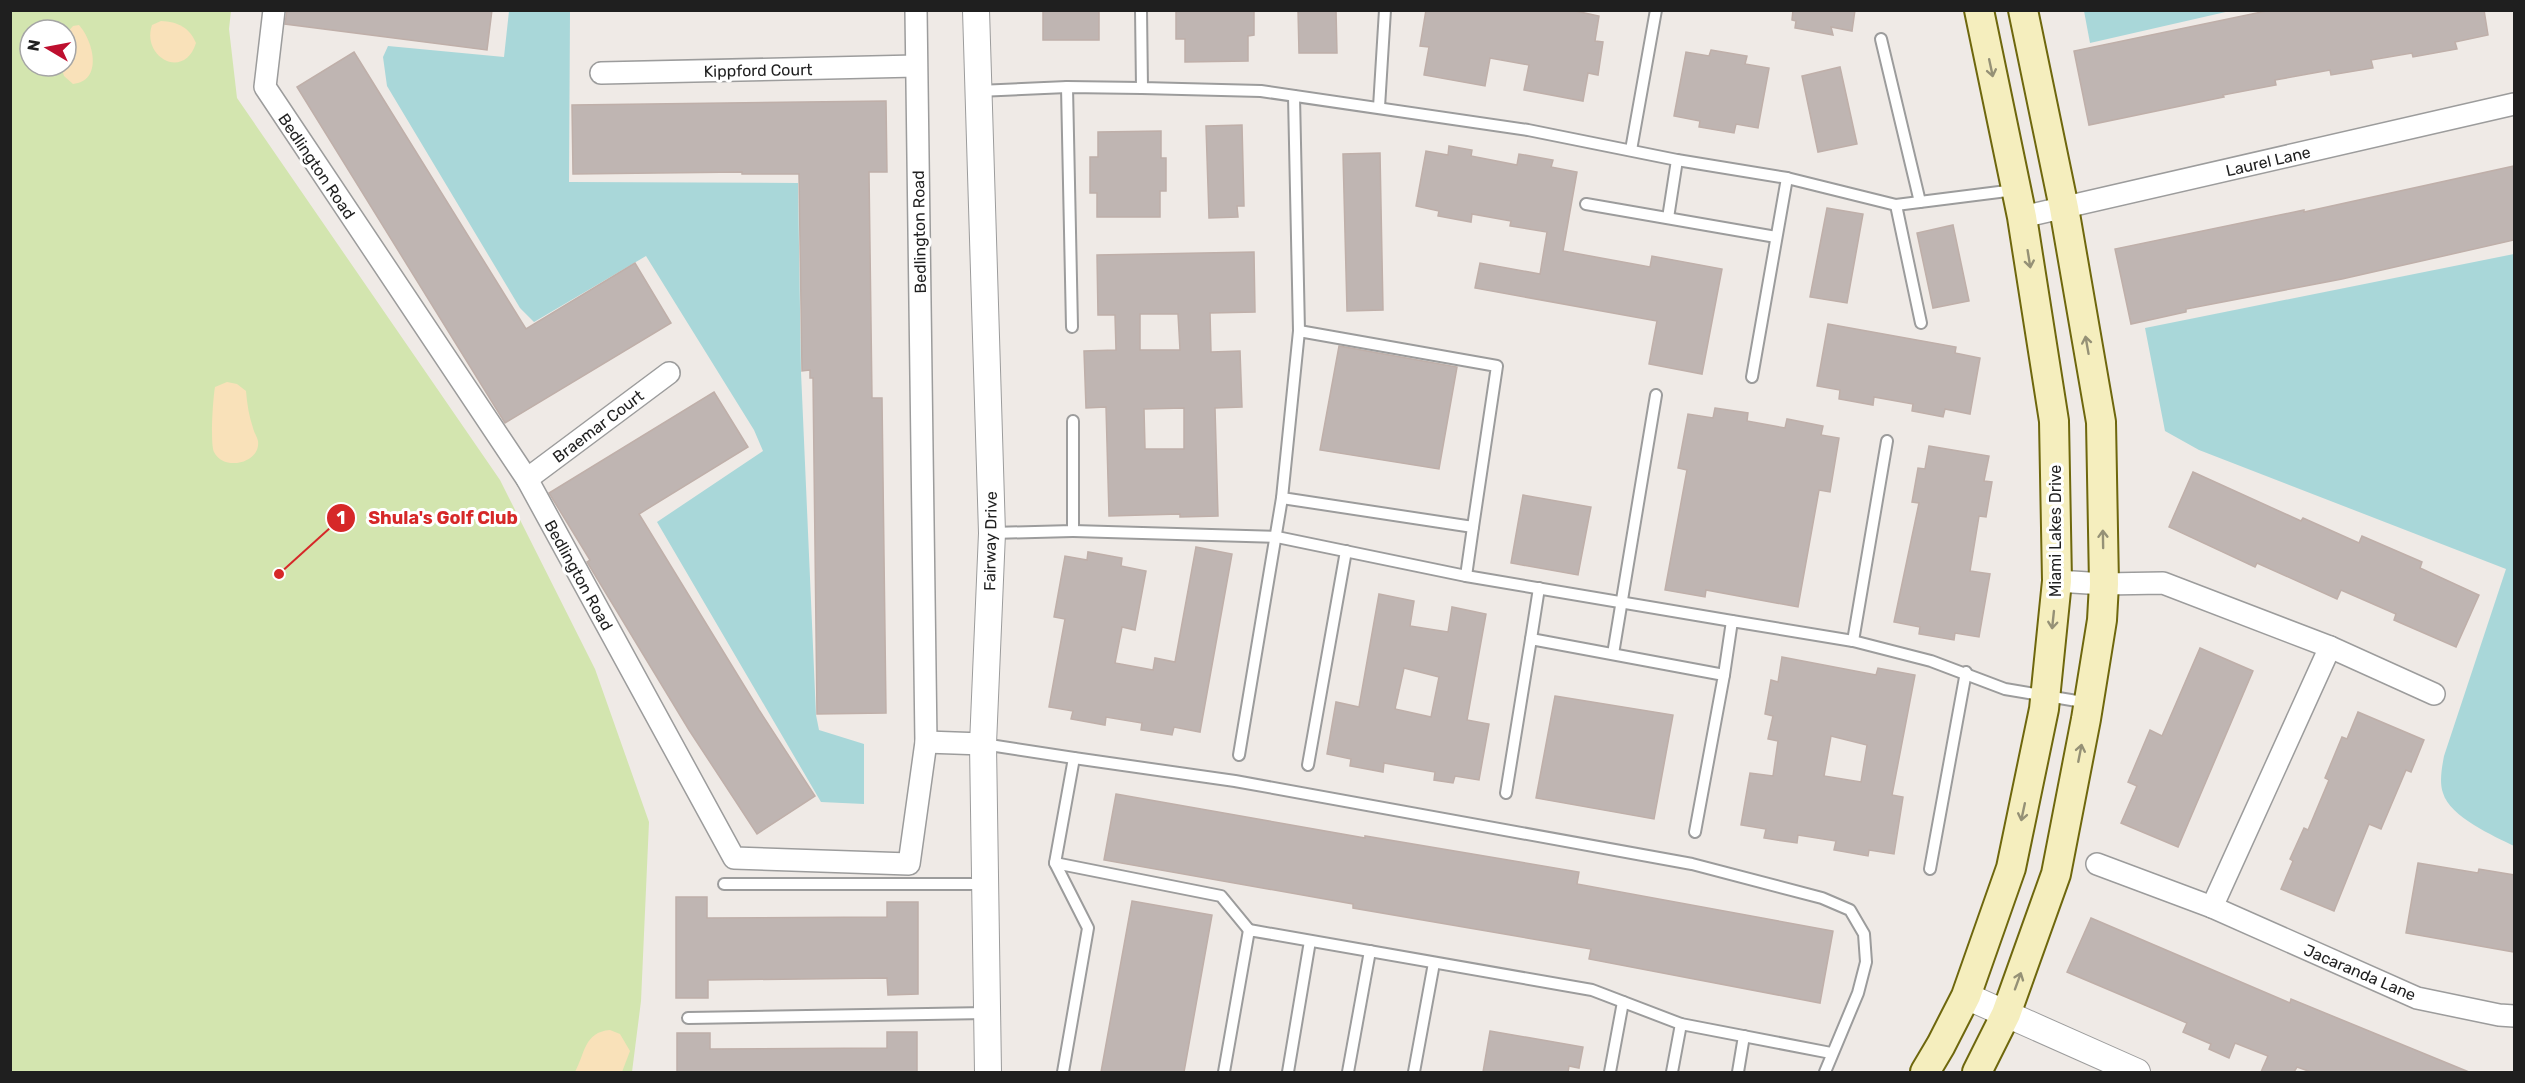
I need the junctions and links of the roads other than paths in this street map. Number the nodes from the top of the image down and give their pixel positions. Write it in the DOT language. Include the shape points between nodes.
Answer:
graph roads {
  1 [pos="274,10"];
  2 [pos="916,10"];
  3 [pos="976,10"];
  4 [pos="1140,10"];
  5 [pos="1385,10"];
  6 [pos="1656,10"];
  7 [pos="1978,10"];
  8 [pos="2023,10"];
  9 [pos="1881,39"];
  10 [pos="916,66"];
  11 [pos="601,73"];
  12 [pos="1067,87"];
  13 [pos="1142,88"];
  14 [pos="978,91"];
  15 [pos="1294,96"];
  16 [pos="2514,105"];
  17 [pos="1379,107"];
  18 [pos="1631,150"];
  19 [pos="1677,160"];
  20 [pos="1787,178"];
  21 [pos="2016,189"];
  22 [pos="1920,202"];
  23 [pos="1586,204"];
  24 [pos="1896,205"];
  25 [pos="2064,208"];
  26 [pos="2022,217"];
  27 [pos="1668,218"];
  28 [pos="1776,237"];
  29 [pos="1921,323"];
  30 [pos="1072,327"];
  31 [pos="1299,331"];
  32 [pos="669,373"];
  33 [pos="1752,377"];
  34 [pos="1656,395"];
  35 [pos="1073,421"];
  36 [pos="1887,441"];
  37 [pos="527,479"];
  38 [pos="1282,498"];
  39 [pos="1473,527"];
  40 [pos="1073,531"];
  41 [pos="992,533"];
  42 [pos="1277,537"];
  43 [pos="1346,551"];
  44 [pos="1466,576"];
  45 [pos="2058,581"];
  46 [pos="2104,584"];
  47 [pos="1539,588"];
  48 [pos="1622,601"];
  49 [pos="1732,621"];
  50 [pos="1531,639"];
  51 [pos="1853,641"];
  52 [pos="2330,647"];
  53 [pos="1613,654"];
  54 [pos="1965,672"];
  55 [pos="1724,675"];
  56 [pos="2434,694"];
  57 [pos="2045,697"];
  58 [pos="2089,703"];
  59 [pos="926,742"];
  60 [pos="983,744"];
  61 [pos="1239,755"];
  62 [pos="1074,758"];
  63 [pos="1308,765"];
  64 [pos="1506,793"];
  65 [pos="1695,832"];
  66 [pos="1054,864"];
  67 [pos="2097,864"];
  68 [pos="1930,869"];
  69 [pos="724,884"];
  70 [pos="985,884"];
  71 [pos="2212,907"];
  72 [pos="1249,930"];
  73 [pos="1310,941"];
  74 [pos="1370,951"];
  75 [pos="1434,963"];
  76 [pos="1966,996"];
  77 [pos="1623,1002"];
  78 [pos="987,1013"];
  79 [pos="2006,1014"];
  80 [pos="2514,1016"];
  81 [pos="688,1018"];
  82 [pos="1681,1024"];
  83 [pos="1744,1036"];
  84 [pos="1831,1053"];
  85 [pos="988,1072"];
  86 [pos="1063,1072"];
  87 [pos="1224,1072"];
  88 [pos="1288,1072"];
  89 [pos="1348,1072"];
  90 [pos="1414,1072"];
  91 [pos="1610,1072"];
  92 [pos="1672,1072"];
  93 [pos="1738,1072"];
  94 [pos="1825,1072"];
  95 [pos="1925,1072"];
  96 [pos="1977,1072"];
  97 [pos="2137,1072"];
  1 -- 37 [label="street, Bedlington Road" via="265,87"];
  2 -- 10 [label="street, Bedlington Road"];
  3 -- 14 [label="street, Fairway Drive"];
  4 -- 13 [label="lane"];
  5 -- 17 [label="lane"];
  6 -- 18 [label="lane"];
  7 -- 21 [label="main road, Miami Lakes Drive, one-way"];
  8 -- 25 [label="main road"];
  9 -- 22 [label="lane"];
  10 -- 11 [label="street, Kippford Court"];
  10 -- 59 [label="street, Bedlington Road"];
  12 -- 13 [label="lane"];
  12 -- 14 [label="lane"];
  12 -- 30 [label="lane"];
  13 -- 15 [label="lane" via="1261,91"];
  14 -- 41 [label="street, Fairway Drive"];
  15 -- 17 [label="lane"];
  15 -- 31 [label="lane"];
  16 -- 25 [label="street, Laurel Lane"];
  17 -- 18 [label="lane" via="1528,129"];
  18 -- 19 [label="lane"];
  19 -- 20 [label="lane"];
  19 -- 27 [label="lane"];
  20 -- 24 [label="lane"];
  20 -- 28 [label="lane"];
  21 -- 22 [label="lane"];
  21 -- 26 [label="main road, Miami Lakes Drive"];
  22 -- 24 [label="lane"];
  23 -- 27 [label="lane"];
  24 -- 29 [label="lane"];
  25 -- 26 [label="street, Laurel Lane"];
  46 -- 25 [label="main road, one-way" via="2101,422"];
  26 -- 45 [label="main road, Miami Lakes Drive, one-way" via="2054,421"];
  27 -- 28 [label="lane"];
  28 -- 33 [label="lane"];
  31 -- 38 [label="lane"];
  31 -- 39 [label="lane" via="1497,366"];
  32 -- 37 [label="street, Braemar Court"];
  34 -- 48 [label="lane"];
  35 -- 40 [label="lane"];
  36 -- 51 [label="lane"];
  37 -- 59 [label="street, Bedlington Road" via="734,858 909,864"];
  38 -- 39 [label="lane"];
  38 -- 42 [label="lane"];
  39 -- 44 [label="lane"];
  40 -- 41 [label="lane"];
  40 -- 42 [label="lane"];
  41 -- 60 [label="street, Fairway Drive"];
  42 -- 43 [label="lane"];
  42 -- 61 [label="lane"];
  43 -- 44 [label="lane"];
  43 -- 63 [label="lane"];
  44 -- 47 [label="lane"];
  45 -- 46 [label="street"];
  45 -- 57 [label="main road, Miami Lakes Drive, one-way"];
  46 -- 52 [label="street" via="2163,583"];
  46 -- 58 [label="main road"];
  47 -- 48 [label="lane"];
  47 -- 50 [label="lane"];
  48 -- 49 [label="lane"];
  48 -- 53 [label="lane"];
  49 -- 51 [label="lane"];
  49 -- 55 [label="lane"];
  50 -- 53 [label="lane"];
  50 -- 64 [label="lane"];
  51 -- 54 [label="lane"];
  52 -- 56 [label="street"];
  52 -- 71 [label="street"];
  53 -- 55 [label="lane"];
  54 -- 57 [label="lane" via="2005,689"];
  54 -- 68 [label="lane"];
  55 -- 65 [label="lane"];
  57 -- 58 [label="lane"];
  57 -- 76 [label="main road, Miami Lakes Drive, one-way" via="2011,868"];
  79 -- 58 [label="main road, one-way" via="2056,874"];
  59 -- 60 [label="street"];
  60 -- 62 [label="lane"];
  60 -- 70 [label="street, Fairway Drive"];
  62 -- 66 [label="lane"];
  62 -- 84 [label="lane" via="1235,781 1680,862 1822,897 1850,910 1864,934 1866,962 1858,993"];
  66 -- 72 [label="lane" via="1221,896"];
  66 -- 86 [label="lane" via="1088,928"];
  67 -- 71 [label="street, Jacaranda Lane"];
  69 -- 70 [label="lane"];
  70 -- 78 [label="street, Fairway Drive"];
  71 -- 80 [label="street, Jacaranda Lane" via="2417,998"];
  72 -- 73 [label="lane"];
  72 -- 87 [label="lane"];
  73 -- 74 [label="lane"];
  73 -- 88 [label="lane"];
  74 -- 75 [label="lane"];
  74 -- 89 [label="lane"];
  75 -- 77 [label="lane" via="1592,990"];
  75 -- 90 [label="lane"];
  76 -- 79 [label="street"];
  76 -- 95 [label="main road, Miami Lakes Drive"];
  77 -- 82 [label="lane"];
  77 -- 91 [label="lane"];
  78 -- 81 [label="lane"];
  78 -- 85 [label="street, Fairway Drive"];
  79 -- 96 [label="main road"];
  79 -- 97 [label="street"];
  82 -- 83 [label="lane"];
  82 -- 92 [label="lane"];
  83 -- 84 [label="lane"];
  83 -- 93 [label="lane"];
  84 -- 94 [label="lane"];
}
